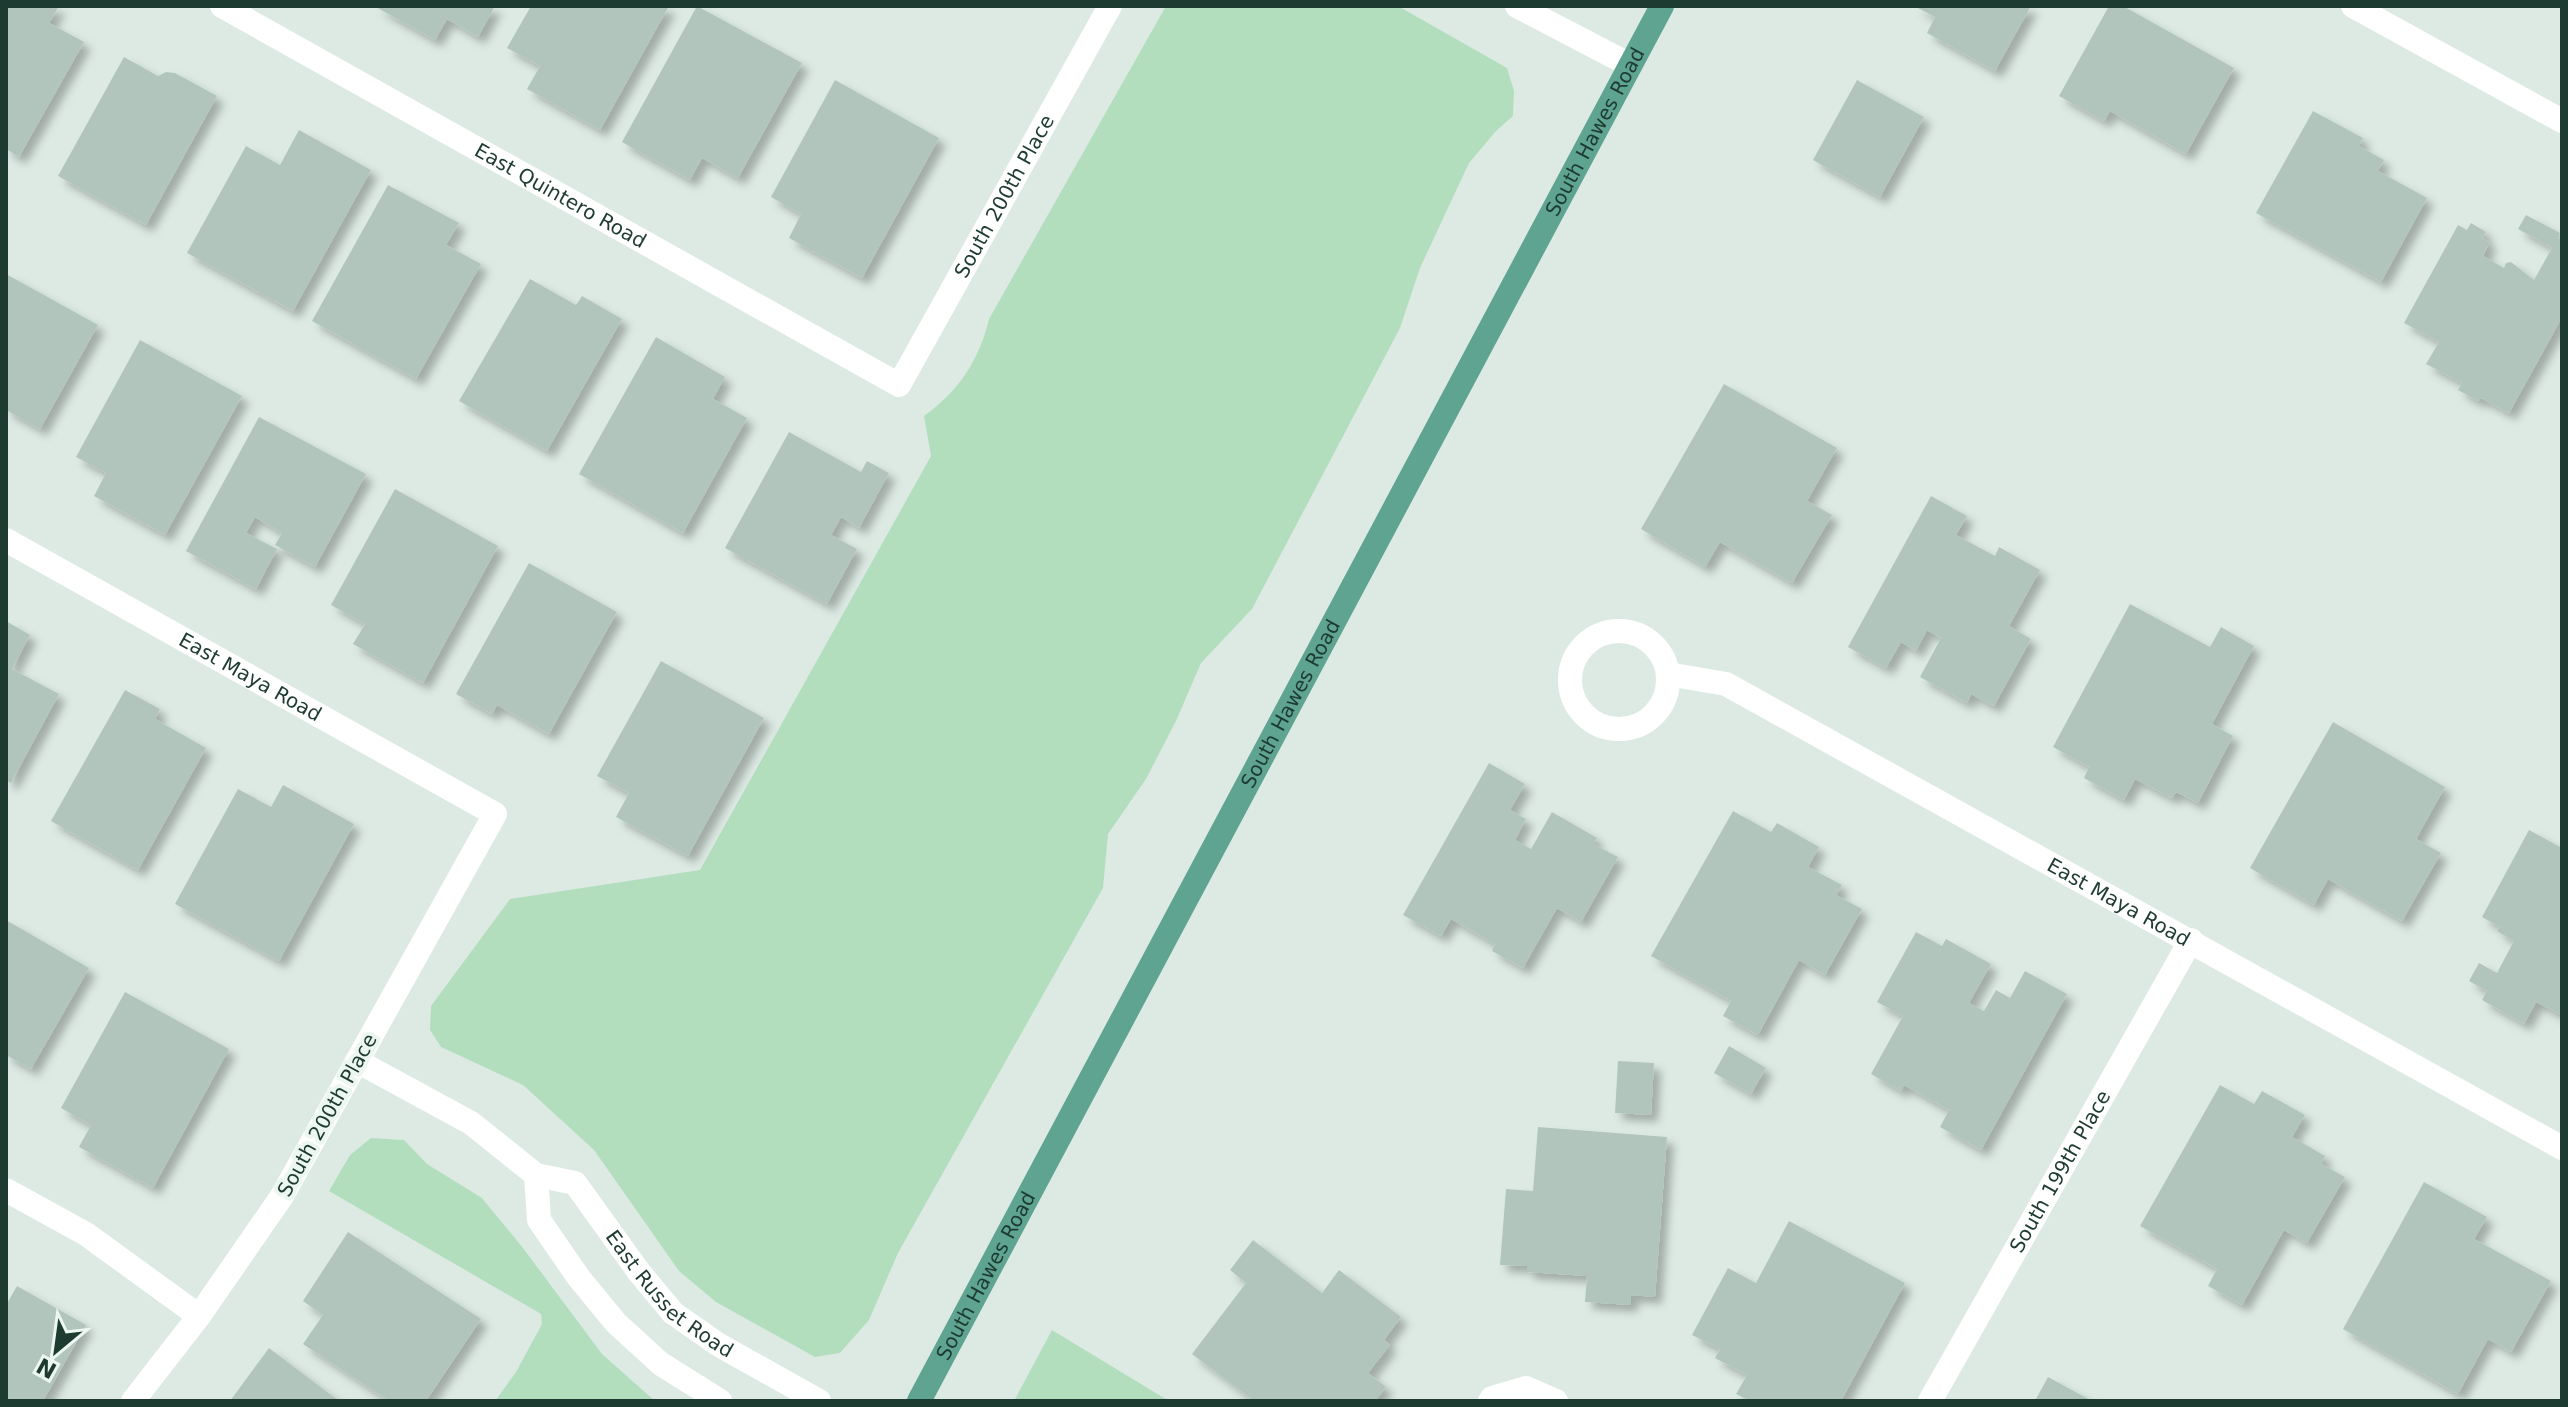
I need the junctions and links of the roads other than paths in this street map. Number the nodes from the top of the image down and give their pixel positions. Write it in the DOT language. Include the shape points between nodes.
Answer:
graph roads {
  1 [pos="222,6"];
  2 [pos="1110,6"];
  3 [pos="1517,6"];
  4 [pos="1662,6"];
  5 [pos="2353,6"];
  6 [pos="1630,65"];
  7 [pos="2562,121"];
  8 [pos="899,385"];
  9 [pos="6,540"];
  10 [pos="1668,674"];
  11 [pos="495,814"];
  12 [pos="2191,940"];
  13 [pos="357,1061"];
  14 [pos="2562,1148"];
  15 [pos="536,1175"];
  16 [pos="6,1190"];
  17 [pos="199,1316"];
  18 [pos="1491,1400"];
  19 [pos="133,1401"];
  20 [pos="720,1401"];
  21 [pos="819,1401"];
  22 [pos="919,1401"];
  23 [pos="1556,1401"];
  24 [pos="1930,1401"];
  1 -- 8 [label="street, East Quintero Road"];
  2 -- 8 [label="street, South 200th Place"];
  3 -- 6 [label="street"];
  4 -- 6 [label="main road, South Hawes Road"];
  5 -- 7 [label="street"];
  6 -- 22 [label="main road, South Hawes Road"];
  9 -- 11 [label="street, East Maya Road"];
  10 -- 10 [label="street" via="1655,647 1628,632 1613,632 1598,636 1576,656 1570,688 1586,717 1617,730 1634,727 1661,707"];
  10 -- 12 [label="street, East Maya Road" via="1726,684"];
  11 -- 13 [label="street, South 200th Place"];
  12 -- 14 [label="street, East Maya Road"];
  12 -- 24 [label="street, South 199th Place"];
  13 -- 15 [label="street, East Russet Road" via="471,1123"];
  13 -- 17 [label="street, South 200th Place" via="282,1196"];
  15 -- 20 [label="street" via="539,1220 606,1312 661,1364"];
  15 -- 21 [label="street, East Russet Road" via="575,1183 673,1313"];
  16 -- 17 [label="street" via="86,1234"];
  17 -- 19 [label="street, South 200th Place"];
  18 -- 23 [label="street" via="1526,1388"];
}
